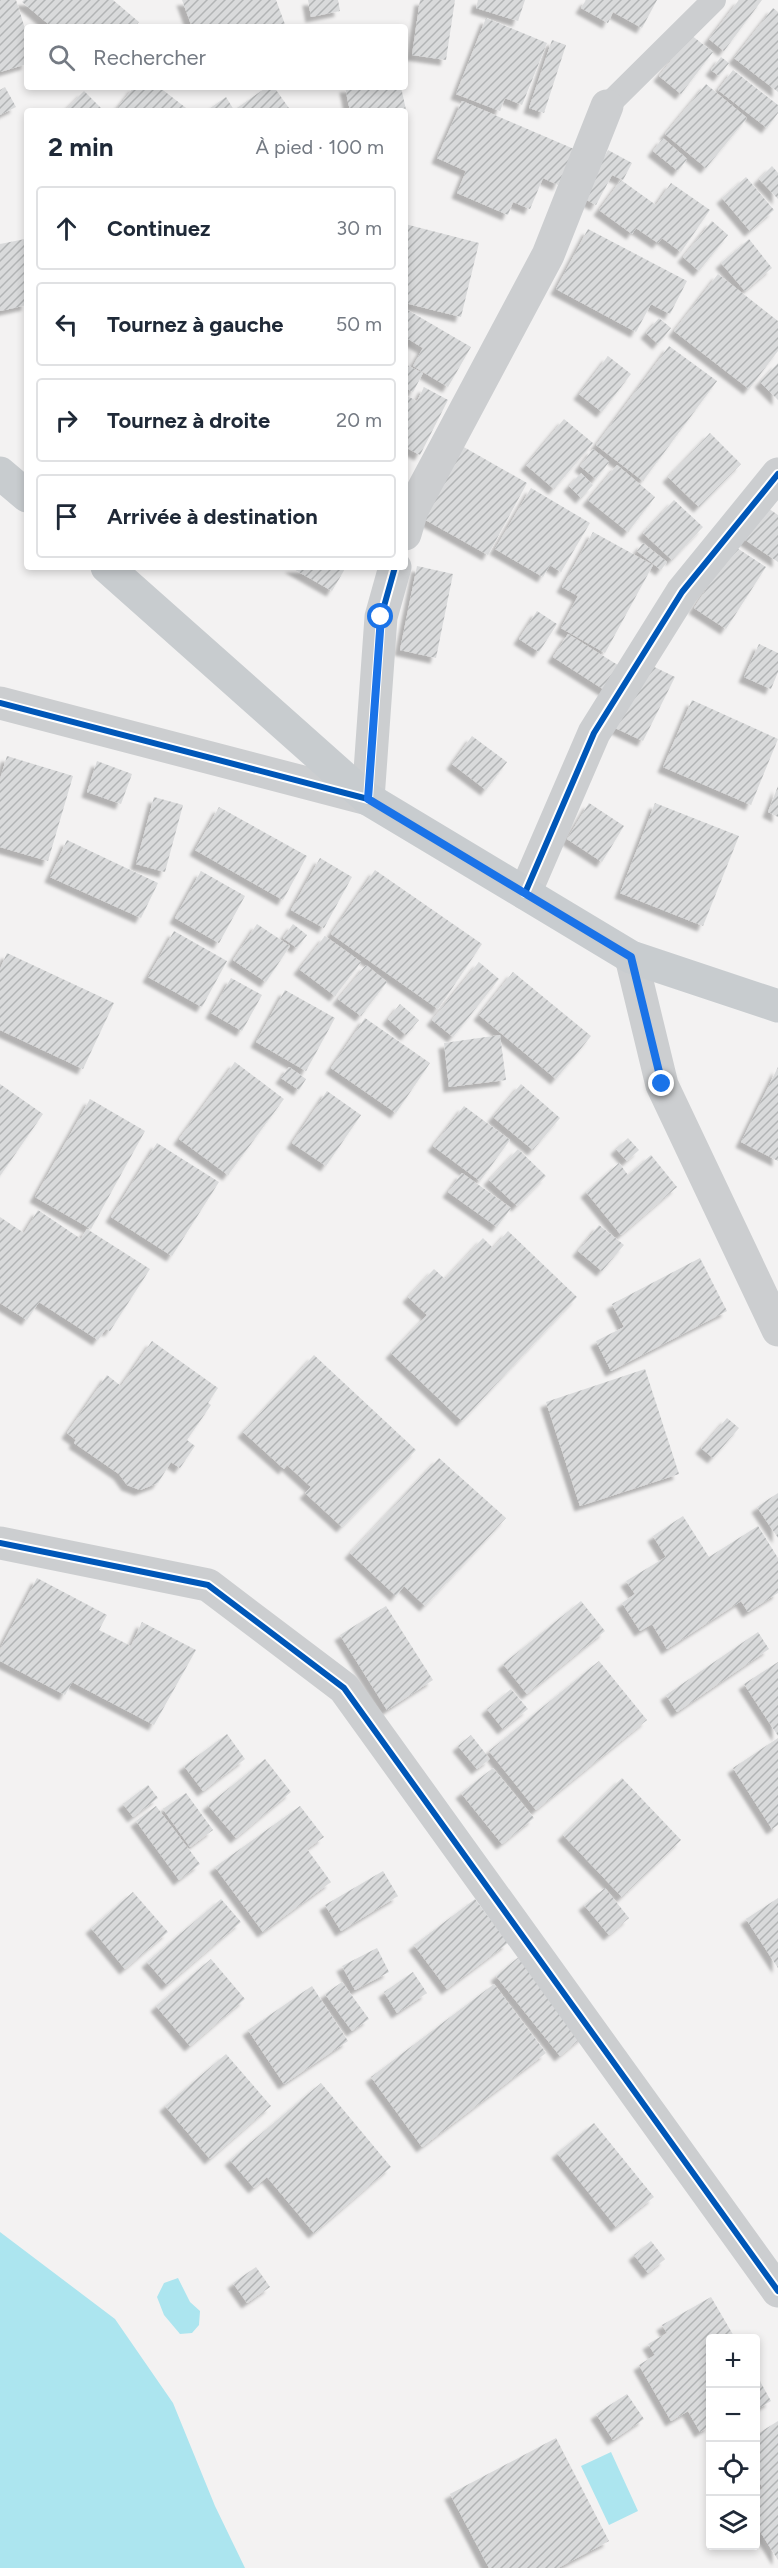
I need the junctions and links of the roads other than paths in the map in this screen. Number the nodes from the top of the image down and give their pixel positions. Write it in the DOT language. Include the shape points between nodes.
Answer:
graph roads {
  1 [pos="714,0"];
  2 [pos="607,105"];
  3 [pos="0,473"];
  4 [pos="778,474"];
  5 [pos="24,493"];
  6 [pos="408,524"];
  7 [pos="110,570"];
  8 [pos="394,570"];
  9 [pos="0,703"];
  10 [pos="368,799"];
  11 [pos="525,893"];
  12 [pos="631,957"];
  13 [pos="778,1006"];
  14 [pos="778,1330"];
  15 [pos="0,1543"];
  16 [pos="778,2290"];
  1 -- 2 [label="lane"];
  2 -- 6 [label="street" via="548,255"];
  3 -- 5 [label="main road"];
  4 -- 11 [label="street" via="682,592 594,733"];
  7 -- 10 [label="main road"];
  8 -- 10 [label="street" via="381,617"];
  9 -- 10 [label="street"];
  10 -- 11 [label="main road"];
  11 -- 12 [label="main road"];
  12 -- 13 [label="main road"];
  12 -- 14 [label="street" via="662,1084"];
  15 -- 16 [label="street" via="208,1585 344,1688"];
}
